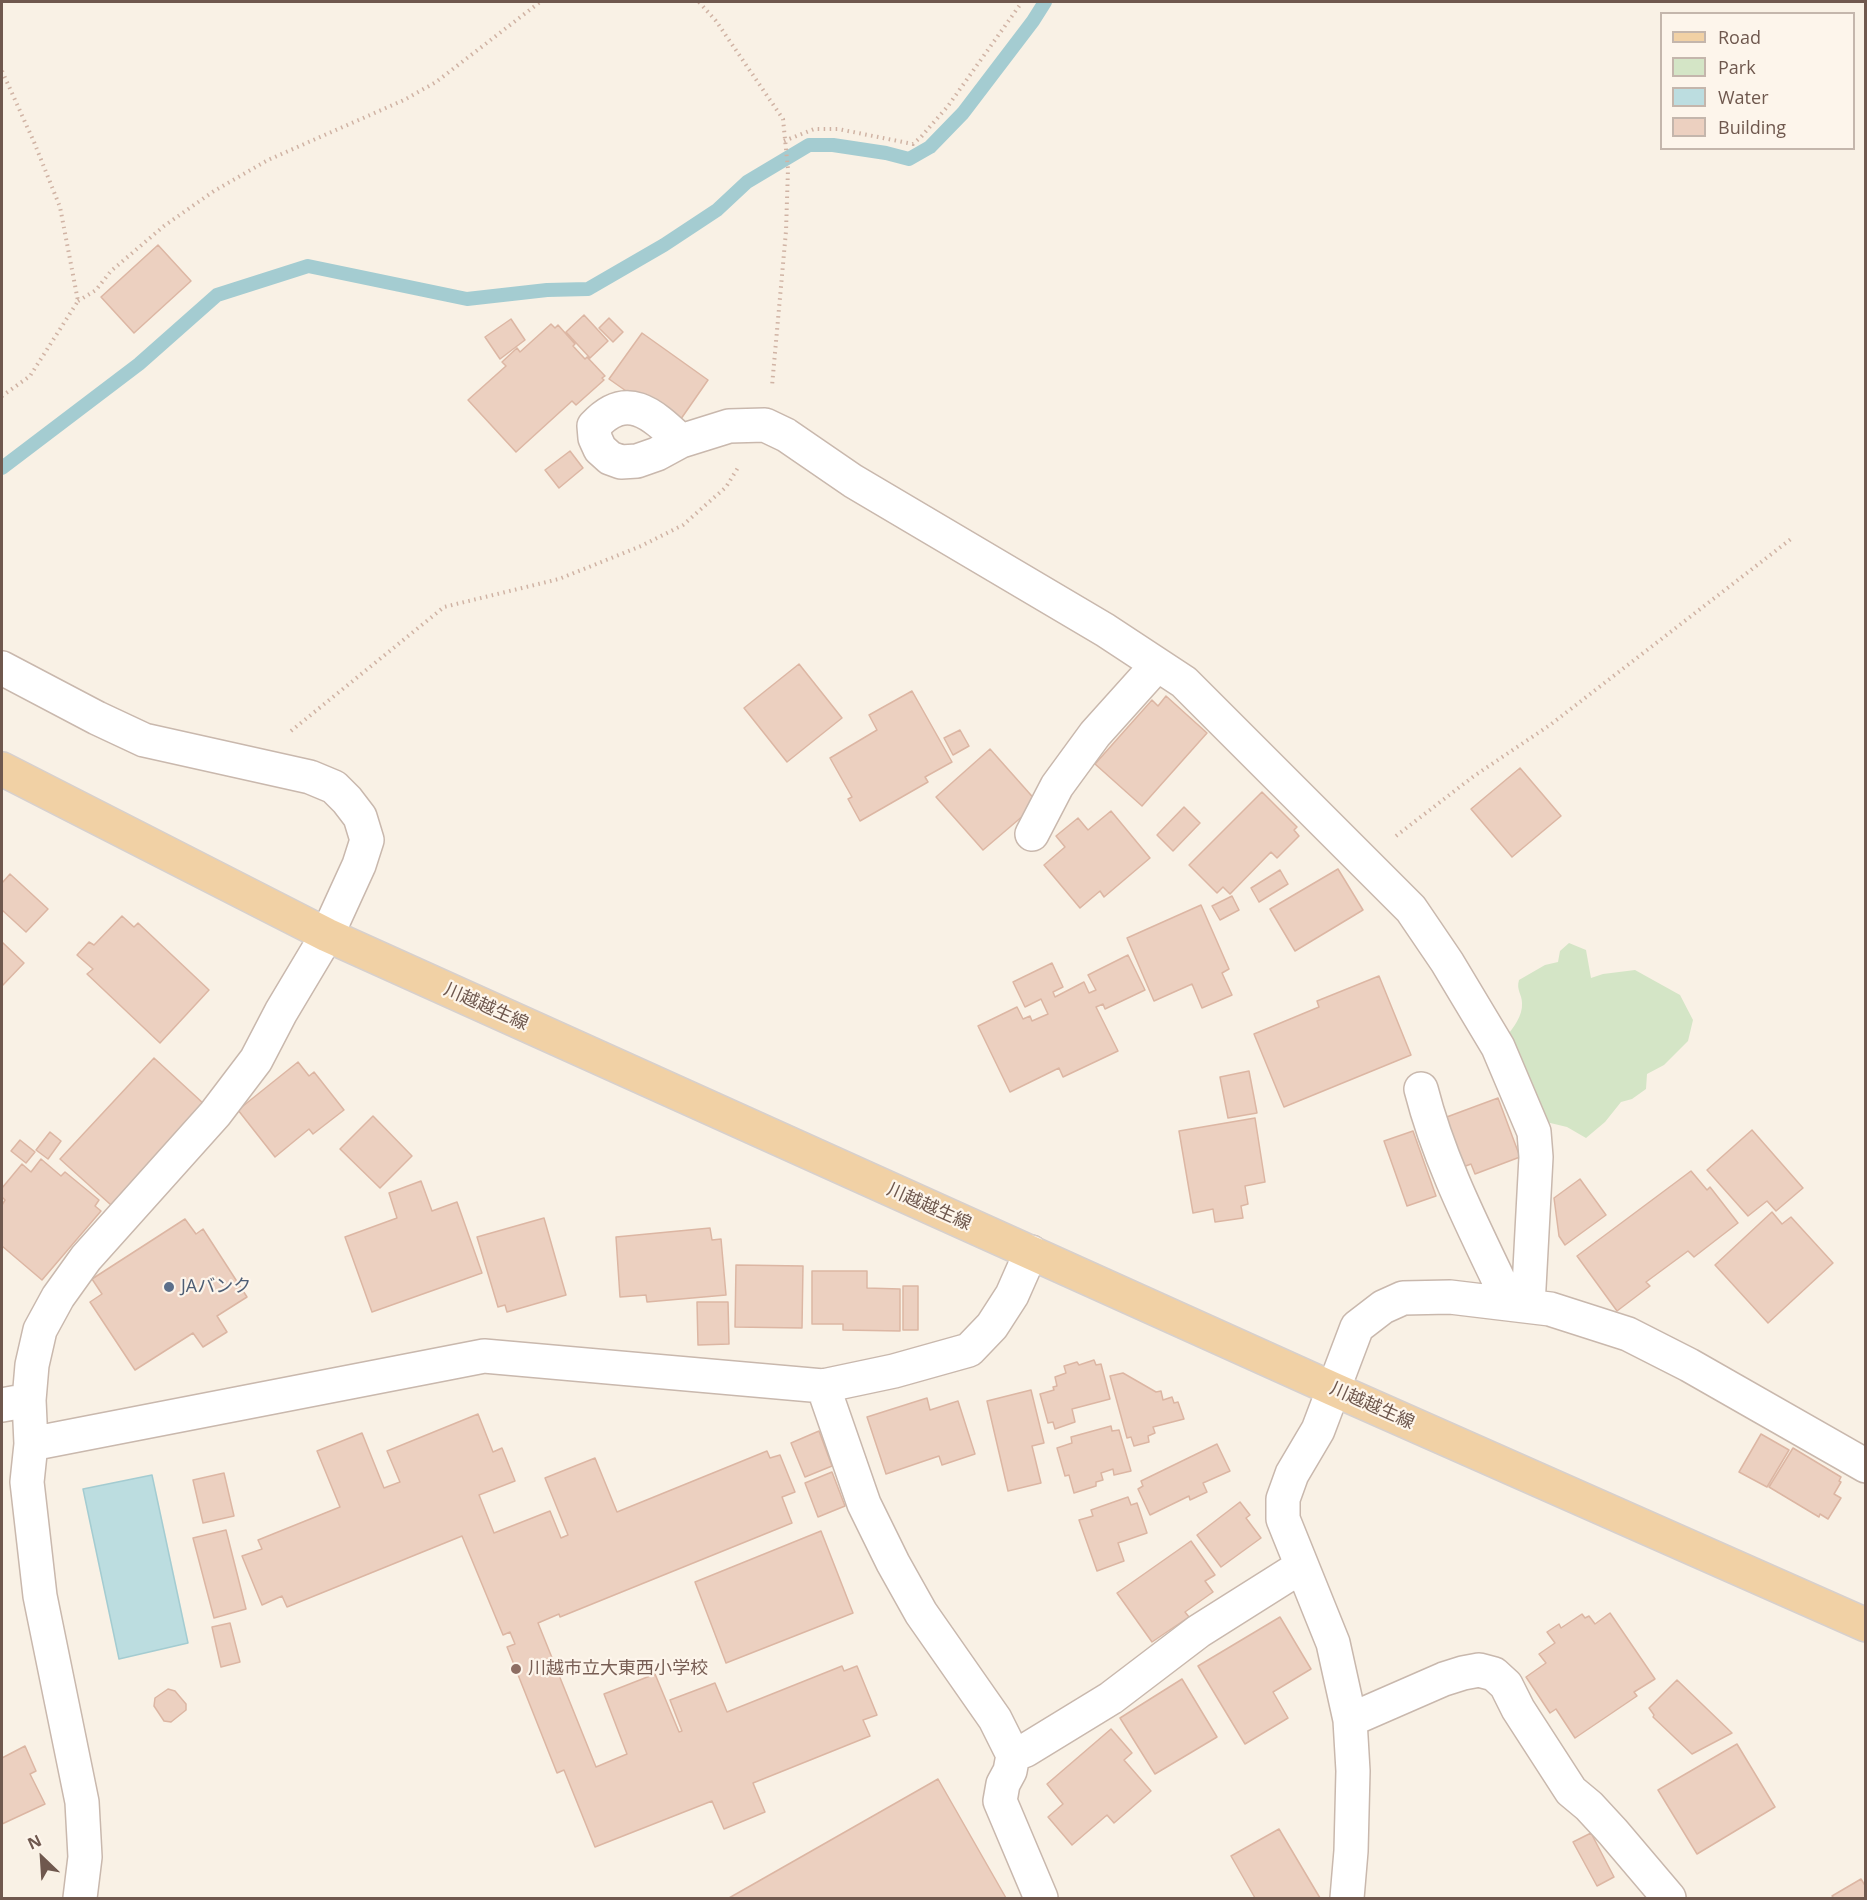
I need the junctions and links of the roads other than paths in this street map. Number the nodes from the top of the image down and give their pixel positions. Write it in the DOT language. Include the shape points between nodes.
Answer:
graph roads {
  1 [pos="681,441"];
  2 [pos="1157,665"];
  3 [pos="2,668"];
  4 [pos="2,769"];
  5 [pos="1032,834"];
  6 [pos="327,935"];
  7 [pos="1421,1089"];
  8 [pos="1031,1252"];
  9 [pos="1519,1305"];
  10 [pos="823,1386"];
  11 [pos="1333,1389"];
  12 [pos="15,1402"];
  13 [pos="31,1444"];
  14 [pos="1866,1466"];
  15 [pos="1302,1566"];
  16 [pos="1866,1625"];
  17 [pos="1350,1720"];
  18 [pos="1013,1755"];
  19 [pos="80,1899"];
  20 [pos="1041,1899"];
  21 [pos="1347,1899"];
  22 [pos="1669,1899"];
  1 -- 2 [label="street" via="729,426 765,425"];
  2 -- 5 [label="street" via="1095,734 1057,786"];
  2 -- 9 [label="street" via="1184,682 1412,909 1498,1047 1534,1132 1536,1157"];
  3 -- 6 [label="street" via="144,740 310,777 334,787 360,817 367,840"];
  4 -- 6 [label="main road, 川越越生線"];
  6 -- 8 [label="main road, 川越越生線"];
  6 -- 12 [label="street" via="256,1060 215,1114 86,1258 58,1297 40,1330 32,1365"];
  7 -- 9 [label="street" via="1443,1160"];
  8 -- 10 [label="street" via="1012,1295 992,1326 969,1350"];
  8 -- 11 [label="main road, 川越越生線"];
  9 -- 11 [label="street" via="1403,1298 1383,1307 1357,1327"];
  9 -- 14 [label="street" via="1550,1309 1628,1334"];
  10 -- 13 [label="street" via="484,1356"];
  10 -- 18 [label="street" via="864,1504 893,1563 921,1613 995,1719"];
  11 -- 15 [label="street" via="1318,1430 1292,1474 1283,1499 1283,1519"];
  11 -- 16 [label="main road, 川越越生線"];
  12 -- 13 [label="street"];
  13 -- 19 [label="street" via="27,1482 40,1596 82,1802 85,1857"];
  15 -- 17 [label="street" via="1333,1643"];
  15 -- 18 [label="street" via="1199,1631 1111,1698"];
  17 -- 21 [label="street" via="1353,1771"];
  17 -- 22 [label="street" via="1444,1679 1479,1670 1494,1674 1506,1685 1571,1791 1613,1832"];
  18 -- 20 [label="street" via="1000,1801"];
}
